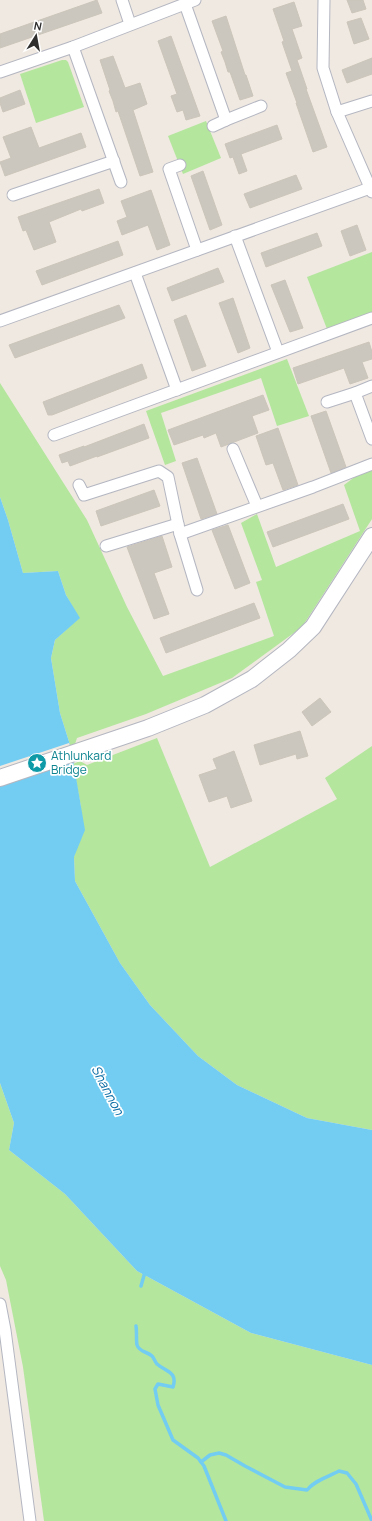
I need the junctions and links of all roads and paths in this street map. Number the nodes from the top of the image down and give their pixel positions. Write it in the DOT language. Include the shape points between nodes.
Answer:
graph roads {
  1 [pos="122,0"];
  2 [pos="324,0"];
  3 [pos="190,2"];
  4 [pos="130,24"];
  5 [pos="73,47"];
  6 [pos="0,72"];
  7 [pos="372,101"];
  8 [pos="261,106"];
  9 [pos="337,112"];
  10 [pos="226,120"];
  11 [pos="213,126"];
  12 [pos="114,162"];
  13 [pos="180,165"];
  14 [pos="121,182"];
  15 [pos="371,190"];
  16 [pos="13,195"];
  17 [pos="235,236"];
  18 [pos="197,250"];
  19 [pos="135,273"];
  20 [pos="372,318"];
  21 [pos="0,321"];
  22 [pos="278,352"];
  23 [pos="372,386"];
  24 [pos="177,390"];
  25 [pos="355,393"];
  26 [pos="327,402"];
  27 [pos="54,435"];
  28 [pos="372,440"];
  29 [pos="234,449"];
  30 [pos="372,464"];
  31 [pos="83,495"];
  32 [pos="257,506"];
  33 [pos="179,529"];
  34 [pos="372,536"];
  35 [pos="106,546"];
  36 [pos="197,590"];
  37 [pos="0,778"];
  38 [pos="0,1304"];
  39 [pos="2,1330"];
  40 [pos="30,1521"];
  1 -- 4 [label="street"];
  2 -- 9 [label="street" via="323,68"];
  3 -- 4 [label="street"];
  3 -- 10 [label="street"];
  4 -- 5 [label="street"];
  5 -- 6 [label="street"];
  5 -- 12 [label="street"];
  7 -- 9 [label="street"];
  8 -- 10 [label="street"];
  9 -- 15 [label="street"];
  10 -- 11 [label="street"];
  12 -- 14 [label="street"];
  12 -- 16 [label="street"];
  13 -- 18 [label="street" via="168,169"];
  15 -- 17 [label="street"];
  17 -- 18 [label="street"];
  17 -- 22 [label="street"];
  18 -- 19 [label="street"];
  19 -- 21 [label="street"];
  19 -- 24 [label="street"];
  20 -- 22 [label="street"];
  22 -- 24 [label="street"];
  23 -- 25 [label="street"];
  24 -- 27 [label="street"];
  25 -- 26 [label="street"];
  25 -- 28 [label="street"];
  29 -- 32 [label="street"];
  30 -- 32 [label="street"];
  31 -- 33 [label="street" via="159,471 168,476"];
  32 -- 33 [label="street"];
  33 -- 35 [label="street"];
  33 -- 36 [label="street"];
  34 -- 37 [label="main road" via="313,627 252,680 204,705 148,728"];
  38 -- 39 [label="street"];
  39 -- 40 [label="street"];
}
